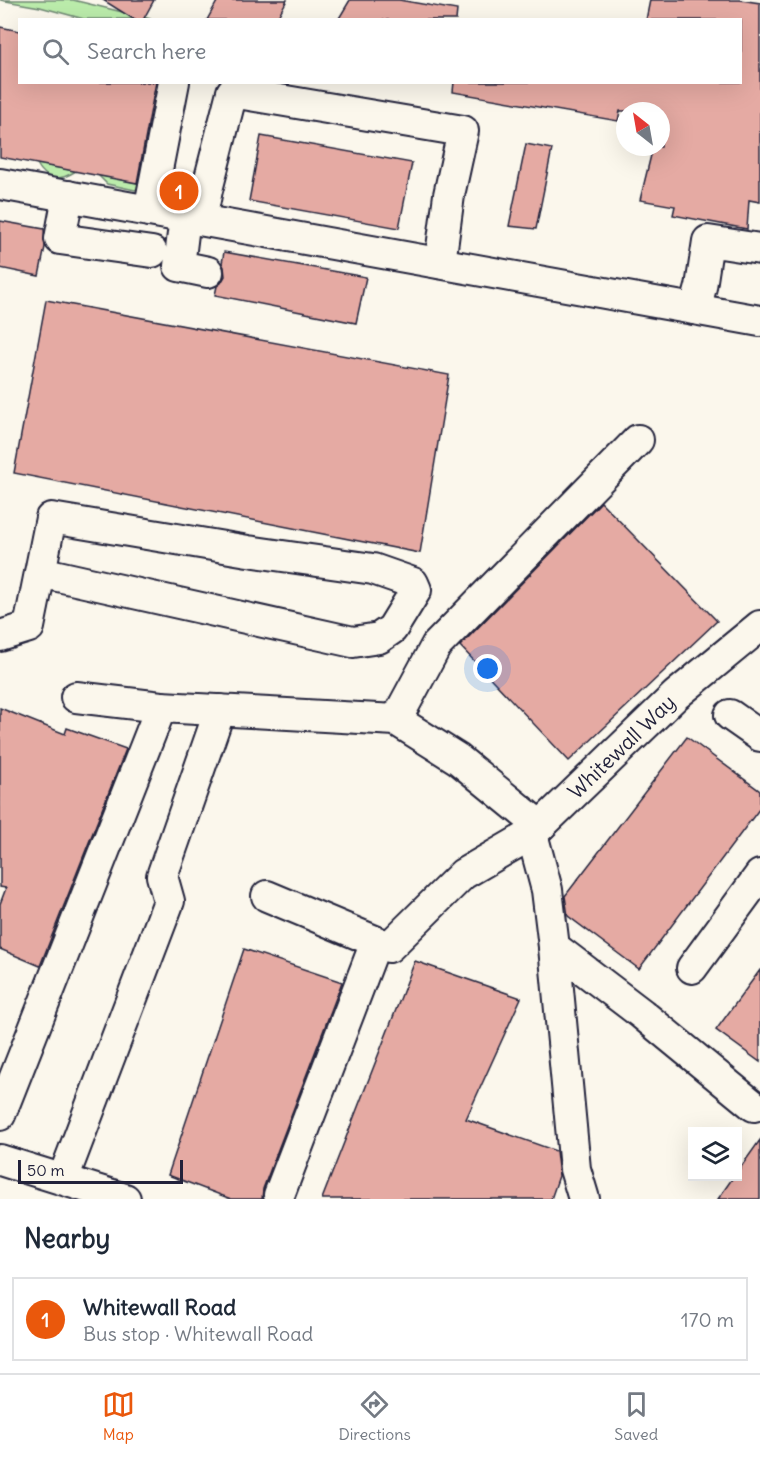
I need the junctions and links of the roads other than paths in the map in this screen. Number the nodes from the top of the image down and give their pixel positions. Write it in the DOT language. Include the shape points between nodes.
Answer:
graph roads {
  1 [pos="174,84"];
  2 [pos="0,184"];
  3 [pos="68,196"];
  4 [pos="149,211"];
  5 [pos="193,219"];
  6 [pos="760,249"];
  7 [pos="152,252"];
  8 [pos="440,263"];
  9 [pos="208,272"];
  10 [pos="695,309"];
  11 [pos="760,321"];
  12 [pos="638,440"];
  13 [pos="40,572"];
  14 [pos="760,626"];
  15 [pos="0,636"];
  16 [pos="76,697"];
  17 [pos="160,707"];
  18 [pos="220,710"];
  19 [pos="730,715"];
  20 [pos="396,720"];
  21 [pos="760,735"];
  22 [pos="536,830"];
  23 [pos="760,874"];
  24 [pos="267,896"];
  25 [pos="376,942"];
  26 [pos="554,947"];
  27 [pos="692,968"];
  28 [pos="754,1107"];
  29 [pos="0,1115"];
  30 [pos="0,1160"];
  31 [pos="63,1179"];
  32 [pos="279,1195"];
  33 [pos="125,1199"];
  34 [pos="584,1199"];
  1 -- 4 [label="street"];
  2 -- 3 [label="street"];
  3 -- 4 [label="street"];
  3 -- 7 [label="street" via="60,239"];
  4 -- 5 [label="street"];
  5 -- 8 [label="street"];
  5 -- 8 [label="street" via="207,190 232,92 463,131"];
  5 -- 9 [label="street" via="179,266"];
  6 -- 10 [label="street" via="708,241"];
  8 -- 10 [label="street"];
  10 -- 11 [label="street"];
  12 -- 20 [label="street" via="436,646"];
  13 -- 13 [label="street" via="51,518 373,569 413,583 416,590 392,629 379,638 353,642"];
  13 -- 15 [label="street" via="29,627"];
  14 -- 22 [label="street, Whitewall Way" via="676,695"];
  16 -- 17 [label="street"];
  17 -- 18 [label="street"];
  17 -- 29 [label="street"];
  18 -- 20 [label="street"];
  18 -- 31 [label="street" via="162,876 169,901"];
  19 -- 21 [label="street"];
  20 -- 22 [label="street" via="458,759"];
  22 -- 25 [label="street, Whitewall Way" via="463,874 389,947"];
  22 -- 26 [label="street"];
  23 -- 27 [label="street"];
  24 -- 25 [label="street"];
  25 -- 32 [label="street"];
  26 -- 28 [label="street"];
  26 -- 34 [label="street" via="575,1170"];
  30 -- 31 [label="street"];
  31 -- 33 [label="street"];
}
